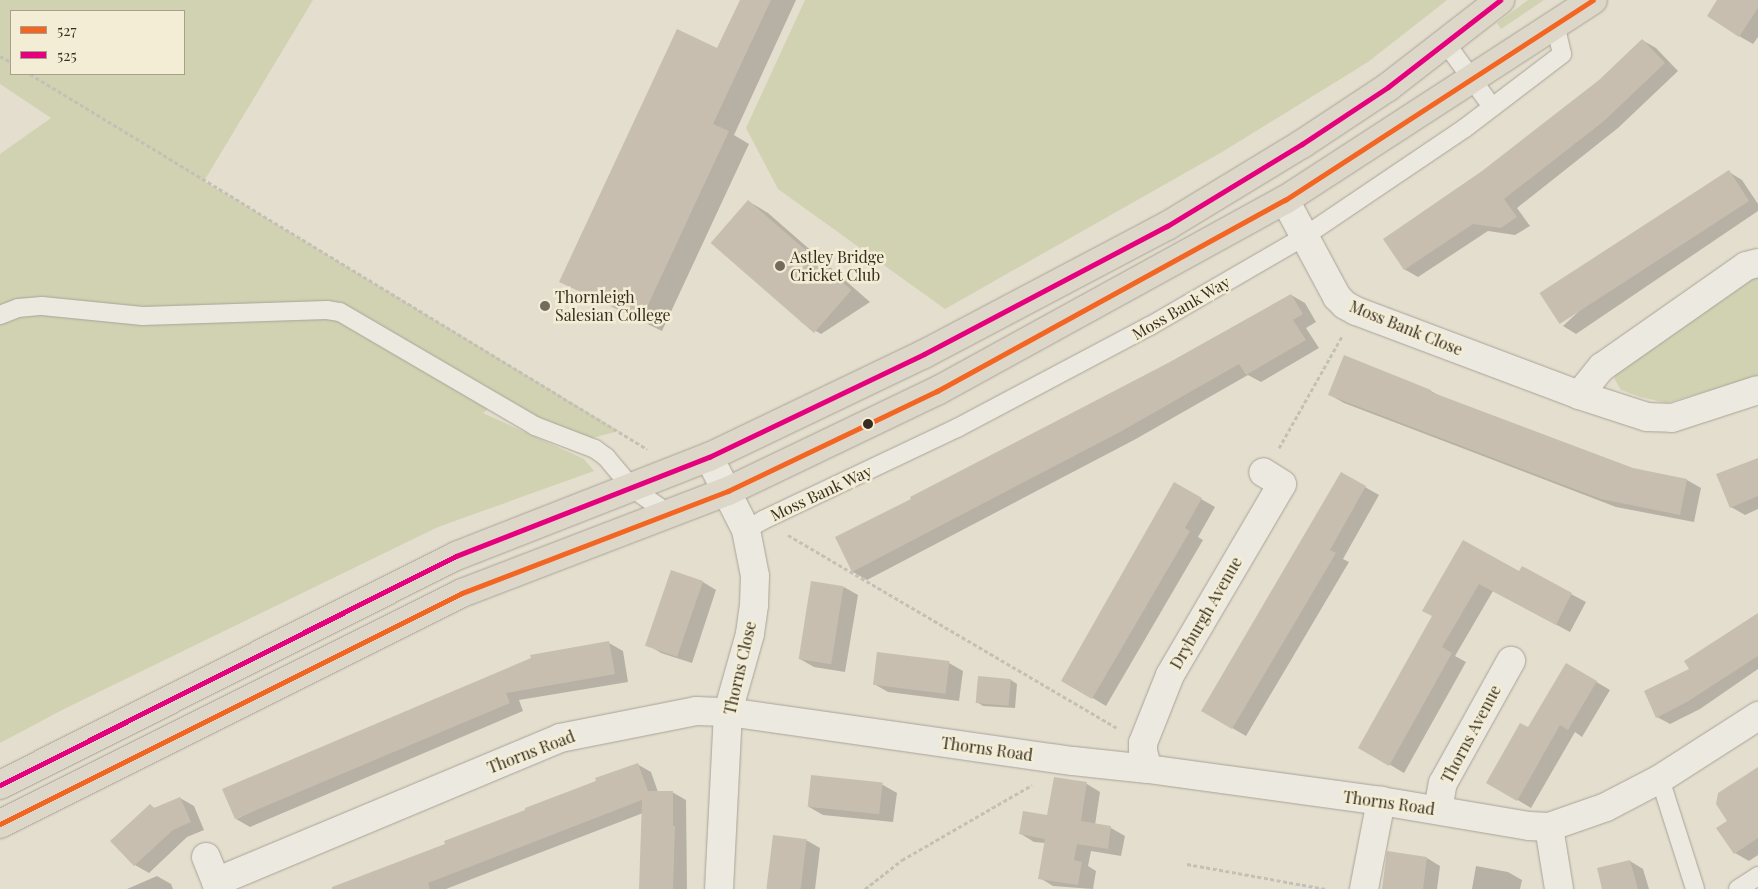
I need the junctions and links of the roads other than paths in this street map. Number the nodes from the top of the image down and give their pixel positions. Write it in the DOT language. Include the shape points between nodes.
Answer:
graph roads {
  1 [pos="1500,0"];
  2 [pos="1593,0"];
  3 [pos="1555,24"];
  4 [pos="1446,42"];
  5 [pos="1472,79"];
  6 [pos="1492,107"];
  7 [pos="1285,200"];
  8 [pos="1305,236"];
  9 [pos="1758,262"];
  10 [pos="0,315"];
  11 [pos="1758,390"];
  12 [pos="1579,395"];
  13 [pos="709,457"];
  14 [pos="1263,472"];
  15 [pos="632,488"];
  16 [pos="728,491"];
  17 [pos="669,514"];
  18 [pos="754,525"];
  19 [pos="1511,661"];
  20 [pos="728,712"];
  21 [pos="1758,716"];
  22 [pos="1146,756"];
  23 [pos="1660,779"];
  24 [pos="0,785"];
  25 [pos="1380,802"];
  26 [pos="1438,810"];
  27 [pos="0,824"];
  28 [pos="1549,827"];
  29 [pos="206,857"];
  30 [pos="1758,876"];
  31 [pos="218,885"];
  32 [pos="719,889"];
  33 [pos="1364,889"];
  34 [pos="1559,889"];
  35 [pos="1695,889"];
  36 [pos="1738,889"];
  1 -- 4 [label="highway"];
  2 -- 3 [label="highway"];
  3 -- 5 [label="highway"];
  3 -- 6 [label="lane, Moss Bank Way" via="1562,54"];
  4 -- 5 [label="lane"];
  4 -- 13 [label="highway" via="1388,87 1302,144 1168,226 924,354"];
  5 -- 6 [label="lane"];
  5 -- 7 [label="highway"];
  6 -- 8 [label="lane, Moss Bank Way"];
  7 -- 8 [label="street, Moss Bank Close"];
  7 -- 16 [label="highway" via="937,391"];
  8 -- 12 [label="street, Moss Bank Close" via="1337,297 1345,305"];
  8 -- 18 [label="lane, Moss Bank Way" via="1150,326 965,424"];
  9 -- 12 [label="street" via="1746,266 1602,367"];
  10 -- 15 [label="lane" via="18,308 42,306 143,316 340,312 535,426 595,450 606,457"];
  11 -- 12 [label="street, Moss Bank Close" via="1672,418 1647,416"];
  13 -- 15 [label="highway"];
  13 -- 16 [label="street, Thorns Close"];
  14 -- 22 [label="street, Dryburgh Avenue" via="1282,484 1170,675"];
  15 -- 17 [label="lane"];
  15 -- 24 [label="highway" via="456,556"];
  16 -- 17 [label="highway"];
  16 -- 18 [label="street, Thorns Close"];
  17 -- 27 [label="highway" via="462,592"];
  18 -- 20 [label="street, Thorns Close" via="754,605 750,634"];
  19 -- 26 [label="street, Thorns Avenue" via="1443,784"];
  20 -- 22 [label="street, Thorns Road" via="1073,761"];
  20 -- 31 [label="street, Thorns Road" via="696,711 560,738"];
  20 -- 32 [label="street, Thorns Close"];
  21 -- 23 [label="street, Thorns Road"];
  22 -- 25 [label="street, Thorns Road"];
  23 -- 28 [label="street, Thorns Road" via="1606,807"];
  23 -- 35 [label="lane"];
  25 -- 26 [label="street, Thorns Road"];
  25 -- 33 [label="street"];
  26 -- 28 [label="street, Thorns Road"];
  28 -- 34 [label="street"];
  29 -- 31 [label="street, Thorns Road"];
  30 -- 36 [label="lane"];
}
